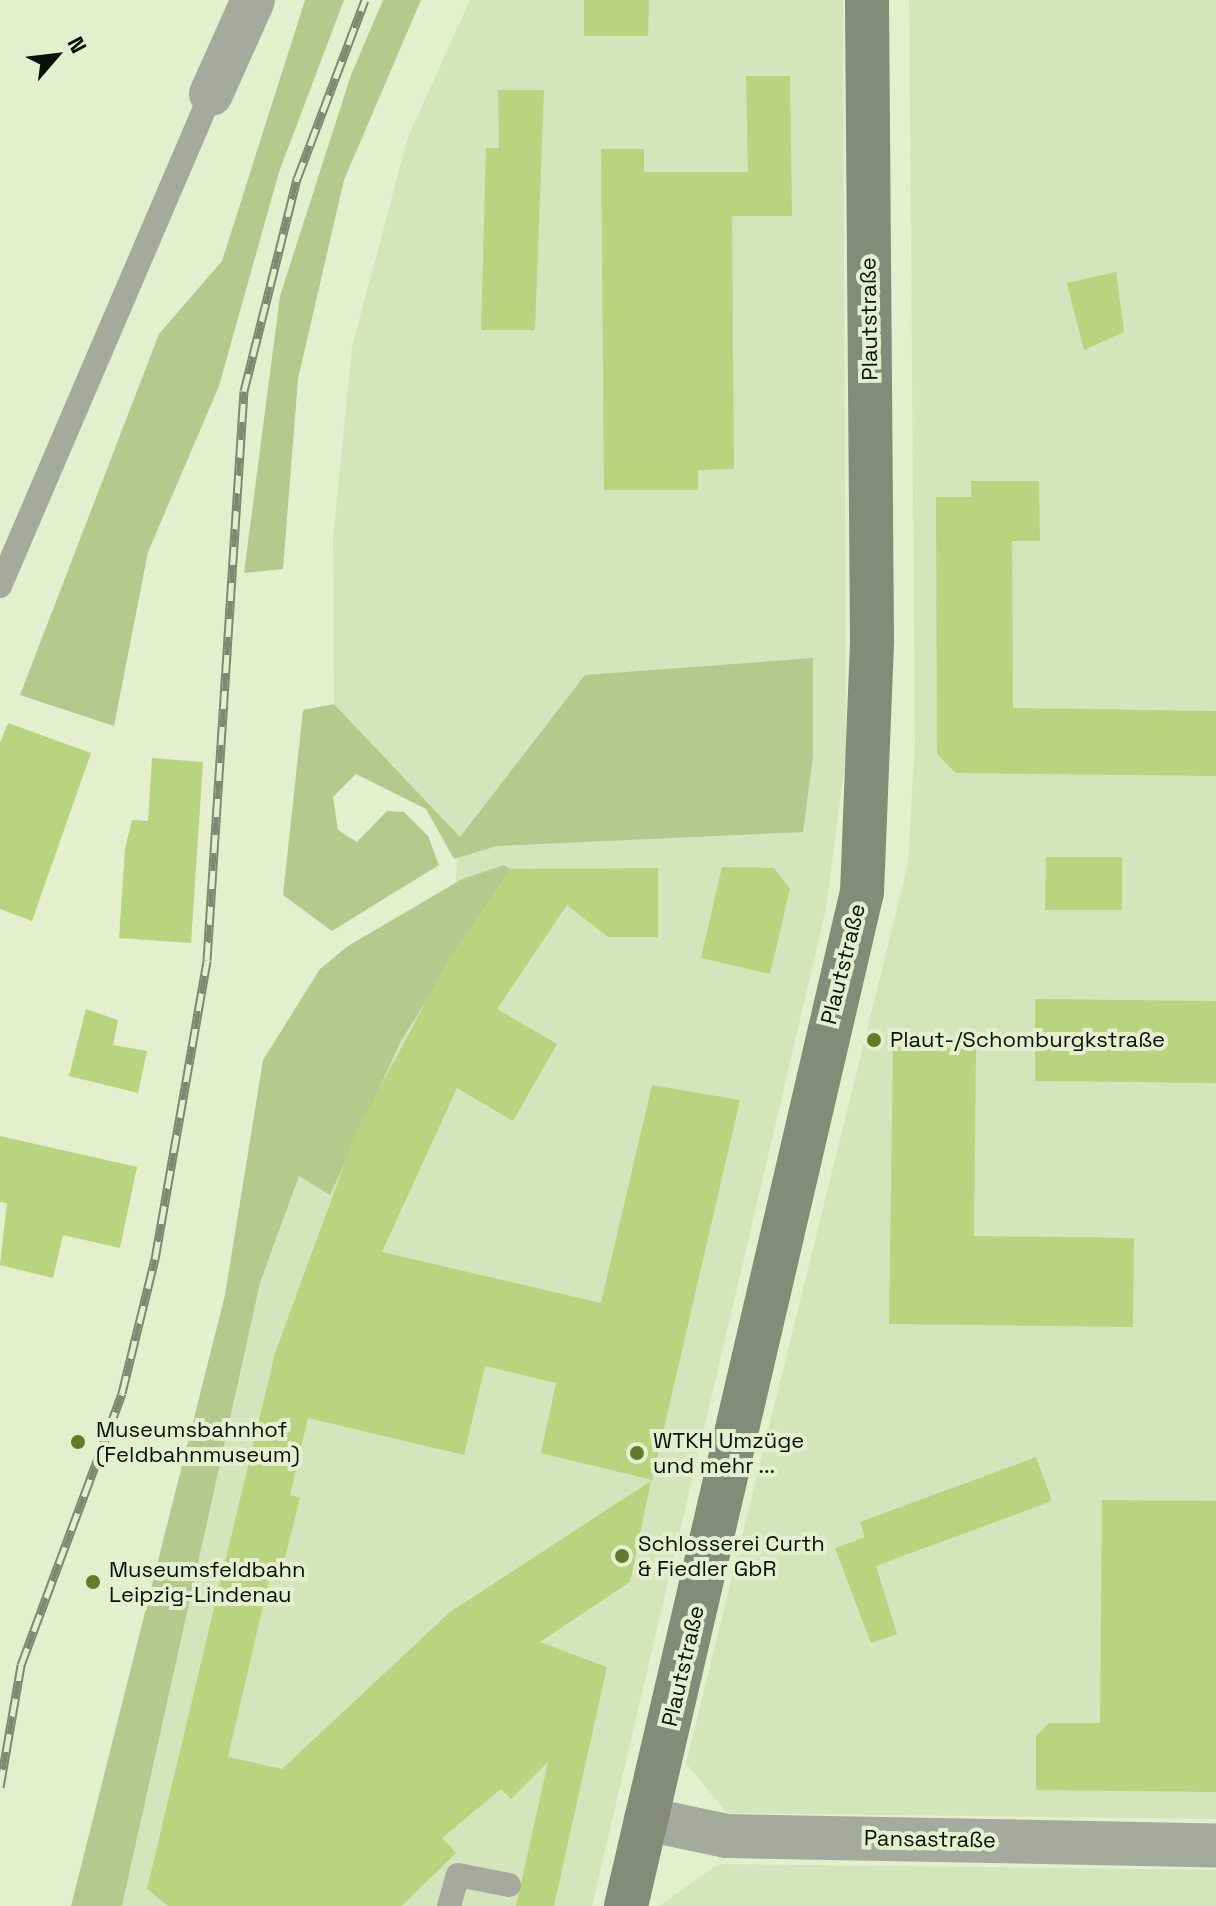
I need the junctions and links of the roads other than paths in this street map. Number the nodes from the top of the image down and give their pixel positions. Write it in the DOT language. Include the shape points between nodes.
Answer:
graph roads {
  1 [pos="253,0"];
  2 [pos="867,0"];
  3 [pos="211,94"];
  4 [pos="0,586"];
  5 [pos="646,1819"];
  6 [pos="1216,1845"];
  7 [pos="509,1885"];
  8 [pos="449,1906"];
  9 [pos="626,1906"];
  1 -- 3 [label="street"];
  2 -- 5 [label="main road, Plautstraße" via="872,655 862,892"];
  3 -- 4 [label="lane"];
  5 -- 6 [label="street, Pansastraße" via="727,1836"];
  5 -- 9 [label="main road, Plautstraße"];
  7 -- 8 [label="lane" via="458,1875"];
}
